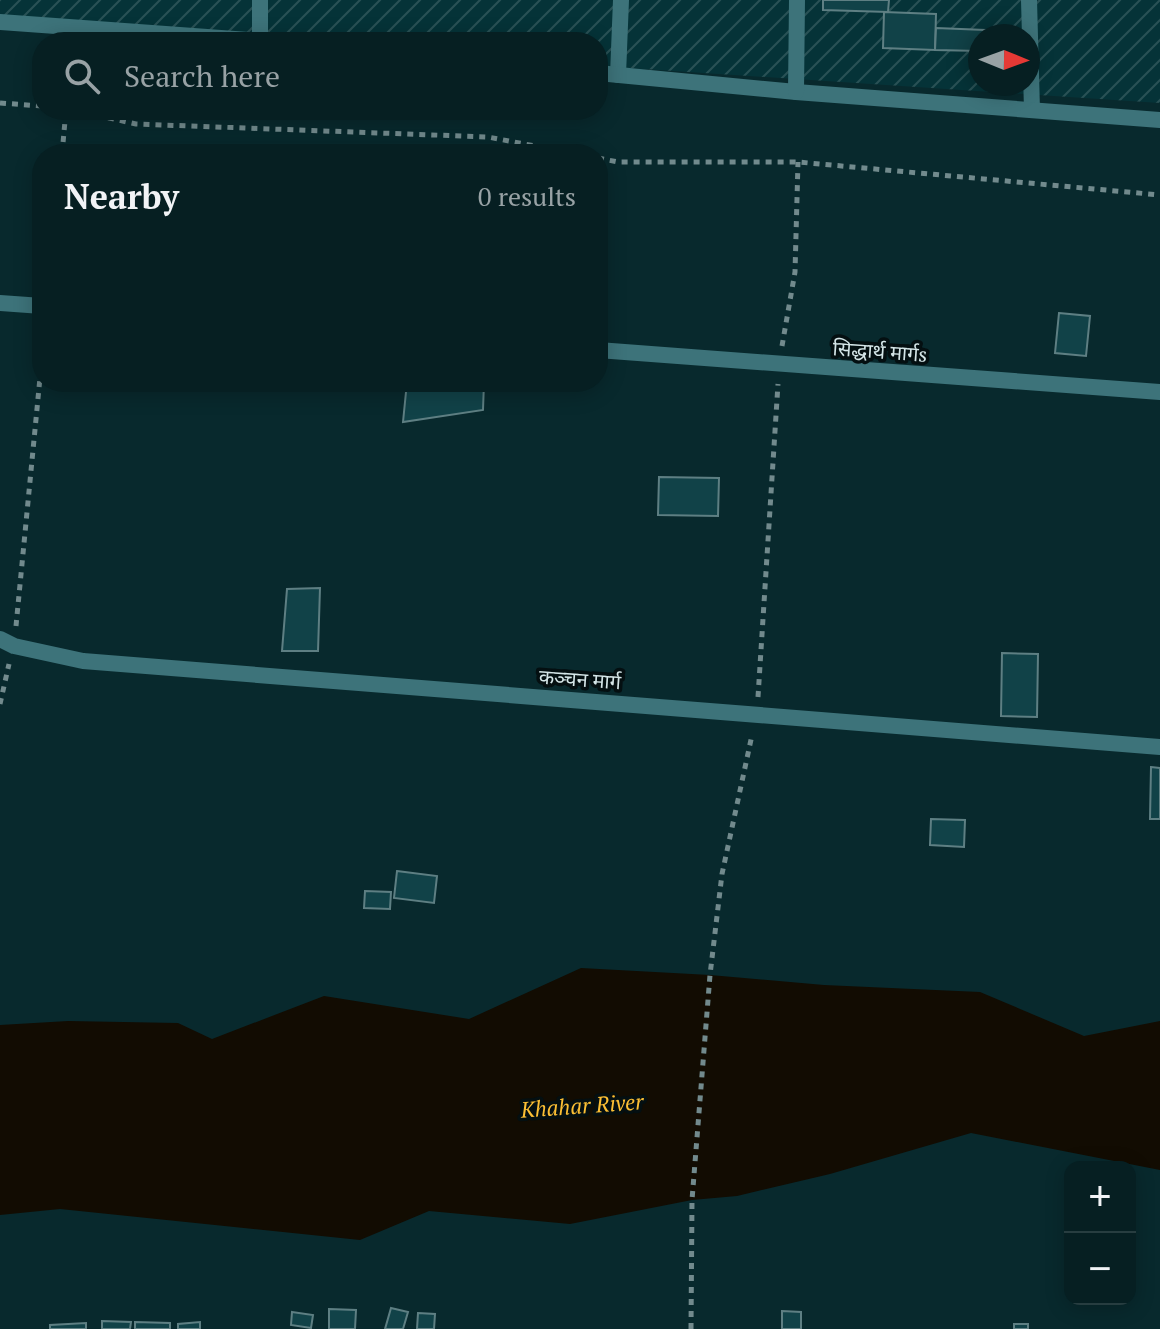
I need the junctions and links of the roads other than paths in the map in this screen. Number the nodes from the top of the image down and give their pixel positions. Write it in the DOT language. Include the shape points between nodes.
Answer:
graph roads {
  1 [pos="260,0"];
  2 [pos="621,0"];
  3 [pos="797,0"];
  4 [pos="1029,0"];
  5 [pos="0,22"];
  6 [pos="144,32"];
  7 [pos="260,32"];
  8 [pos="608,74"];
  9 [pos="618,75"];
  10 [pos="796,92"];
  11 [pos="1032,110"];
  12 [pos="1160,120"];
  13 [pos="0,303"];
  14 [pos="32,305"];
  15 [pos="608,351"];
  16 [pos="1160,392"];
  17 [pos="7,643"];
  18 [pos="1160,747"];
  1 -- 7 [label="street"];
  2 -- 9 [label="street"];
  3 -- 10 [label="street"];
  4 -- 11 [label="street"];
  5 -- 6 [label="street"];
  8 -- 9 [label="street"];
  9 -- 10 [label="street"];
  10 -- 11 [label="street"];
  11 -- 12 [label="street"];
  13 -- 14 [label="street"];
  15 -- 16 [label="street, सिद्धार्थ मार्गs"];
  17 -- 18 [label="street, कञ्चन मार्ग" via="83,661"];
}
